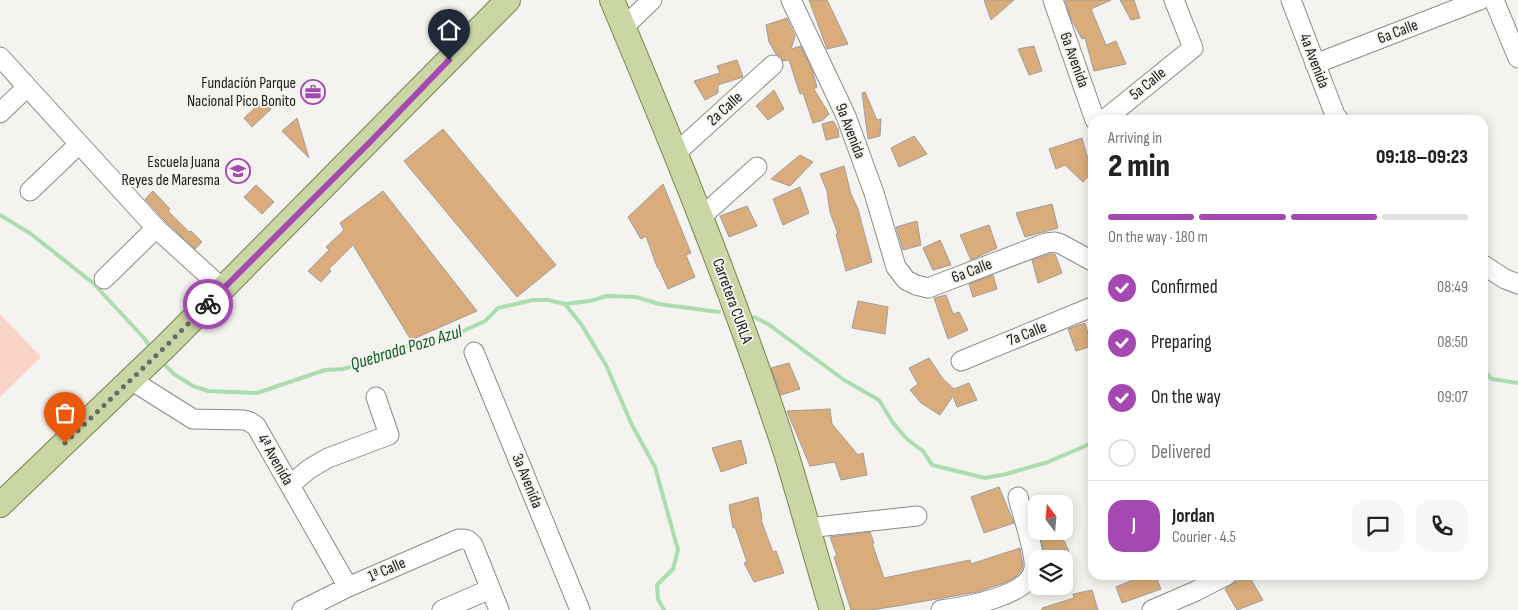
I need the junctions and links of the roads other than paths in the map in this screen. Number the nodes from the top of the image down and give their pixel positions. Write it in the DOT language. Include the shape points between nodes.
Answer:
graph roads {
  1 [pos="508,0"];
  2 [pos="612,0"];
  3 [pos="652,0"];
  4 [pos="792,0"];
  5 [pos="1053,0"];
  6 [pos="1291,0"];
  7 [pos="1480,0"];
  8 [pos="1494,0"];
  9 [pos="1179,2"];
  10 [pos="624,27"];
  11 [pos="0,57"];
  12 [pos="1518,58"];
  13 [pos="1315,64"];
  14 [pos="773,65"];
  15 [pos="27,87"];
  16 [pos="0,113"];
  17 [pos="1094,115"];
  18 [pos="1110,115"];
  19 [pos="1335,115"];
  20 [pos="79,144"];
  21 [pos="676,153"];
  22 [pos="757,167"];
  23 [pos="30,191"];
  24 [pos="701,217"];
  25 [pos="156,228"];
  26 [pos="1088,259"];
  27 [pos="896,268"];
  28 [pos="1488,268"];
  29 [pos="104,279"];
  30 [pos="1518,284"];
  31 [pos="223,289"];
  32 [pos="1088,308"];
  33 [pos="474,352"];
  34 [pos="961,361"];
  35 [pos="131,380"];
  36 [pos="376,397"];
  37 [pos="290,485"];
  38 [pos="1018,497"];
  39 [pos="0,506"];
  40 [pos="917,516"];
  41 [pos="808,528"];
  42 [pos="1217,580"];
  43 [pos="348,588"];
  44 [pos="490,588"];
  45 [pos="302,610"];
  46 [pos="442,610"];
  47 [pos="499,610"];
  48 [pos="580,610"];
  49 [pos="832,610"];
  50 [pos="941,610"];
  51 [pos="1152,610"];
  1 -- 31 [label="main road"];
  2 -- 10 [label="main road, Carretera CURLA"];
  3 -- 10 [label="street"];
  4 -- 27 [label="street, 9a Avenida" via="846,116 874,193"];
  5 -- 17 [label="street, 6a Avenida"];
  6 -- 13 [label="street, 4a Avenida"];
  7 -- 13 [label="street, 6a Calle"];
  8 -- 12 [label="street"];
  9 -- 18 [label="street, 5a Calle" via="1193,48"];
  10 -- 21 [label="main road, Carretera CURLA"];
  11 -- 15 [label="street"];
  13 -- 19 [label="street, 4a Avenida"];
  14 -- 21 [label="street, 2a Calle"];
  15 -- 16 [label="street"];
  15 -- 20 [label="street"];
  20 -- 23 [label="street"];
  20 -- 25 [label="street"];
  21 -- 24 [label="main road, Carretera CURLA"];
  22 -- 24 [label="street"];
  24 -- 41 [label="main road, Carretera CURLA" via="786,454"];
  25 -- 29 [label="street"];
  25 -- 31 [label="street"];
  26 -- 27 [label="street, 6a Calle" via="1055,242 1046,243 928,288 906,280"];
  28 -- 30 [label="street"];
  31 -- 35 [label="main road"];
  32 -- 34 [label="street, 7a Calle"];
  33 -- 48 [label="street, 3a Avenida"];
  35 -- 37 [label="street, 4ª Avenida" via="193,419 250,422 256,426"];
  35 -- 39 [label="main road"];
  36 -- 37 [label="street" via="389,435 328,458"];
  37 -- 43 [label="street, 4ª Avenida"];
  38 -- 50 [label="street" via="1034,559 1030,580 1007,594"];
  40 -- 41 [label="street"];
  41 -- 49 [label="main road, Carretera CURLA"];
  42 -- 51 [label="street"];
  43 -- 44 [label="street, 1ª Calle" via="459,539 469,540 473,545"];
  43 -- 45 [label="street, 1ª Calle"];
  44 -- 46 [label="street"];
  44 -- 47 [label="street"];
}
